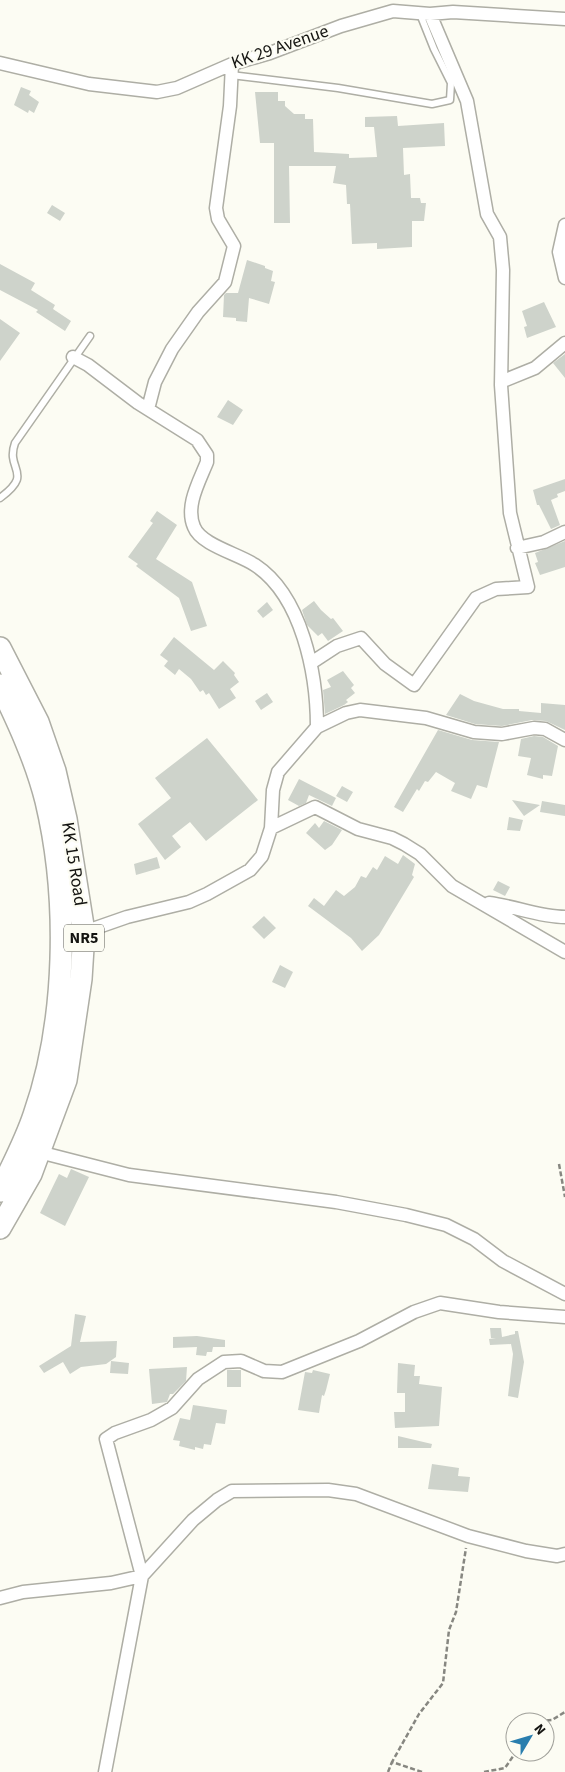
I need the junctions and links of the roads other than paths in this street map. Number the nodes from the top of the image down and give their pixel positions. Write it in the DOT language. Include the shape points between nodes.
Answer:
graph roads {
  1 [pos="425,13"];
  2 [pos="565,20"];
  3 [pos="0,63"];
  4 [pos="232,70"];
  5 [pos="565,225"];
  6 [pos="565,278"];
  7 [pos="90,336"];
  8 [pos="565,342"];
  9 [pos="73,357"];
  10 [pos="503,381"];
  11 [pos="148,409"];
  12 [pos="0,498"];
  13 [pos="565,532"];
  14 [pos="517,548"];
  15 [pos="0,648"];
  16 [pos="311,663"];
  17 [pos="0,685"];
  18 [pos="317,727"];
  19 [pos="565,740"];
  20 [pos="270,828"];
  21 [pos="484,902"];
  22 [pos="565,917"];
  23 [pos="84,932"];
  24 [pos="565,952"];
  25 [pos="39,1152"];
  26 [pos="0,1191"];
  27 [pos="0,1228"];
  28 [pos="565,1294"];
  29 [pos="565,1317"];
  30 [pos="565,1554"];
  31 [pos="142,1576"];
  32 [pos="0,1598"];
  33 [pos="105,1772"];
  1 -- 2 [label="street, KK 29 Avenue"];
  1 -- 4 [label="street, KK 29 Avenue" via="393,11 376,15"];
  1 -- 4 [label="lane" via="434,49 451,83 450,100 432,104"];
  1 -- 10 [label="street" via="467,101 487,214 500,237"];
  3 -- 4 [label="street, KK 29 Avenue" via="89,84 157,92"];
  4 -- 11 [label="street" via="216,208 218,219 234,246 233,254 225,282 198,312 172,349 155,382"];
  5 -- 6 [label="street" via="559,252"];
  7 -- 9 [label="lane"];
  8 -- 10 [label="street" via="535,368"];
  9 -- 11 [label="street"];
  9 -- 12 [label="lane" via="15,443 11,453 19,475 15,487"];
  10 -- 14 [label="street" via="510,513"];
  11 -- 16 [label="street" via="197,440 207,455 192,502 195,529 205,540 254,564 270,576 292,611"];
  13 -- 14 [label="street" via="544,542"];
  14 -- 16 [label="street" via="528,587 496,589 476,598 414,685 385,664 361,638 337,646"];
  15 -- 23 [label="highway, KK 15 Road / NR5" via="38,722 56,771"];
  16 -- 18 [label="street"];
  17 -- 26 [label="highway, KK 15 Road / NR5" via="32,758 46,801 54,848 60,942 58,1007 48,1068 34,1115"];
  18 -- 19 [label="street" via="360,710 426,718 474,732 502,734 545,729"];
  18 -- 20 [label="street" via="278,772"];
  20 -- 21 [label="street" via="315,807 325,810 358,829 404,844 420,854 452,886"];
  20 -- 23 [label="street" via="262,856 250,870 208,894"];
  21 -- 22 [label="street"];
  21 -- 24 [label="street"];
  23 -- 25 [label="highway, KK 15 Road / NR5" via="81,979 66,1080"];
  25 -- 27 [label="highway, KK 15 Road / NR5" via="31,1174"];
  25 -- 28 [label="street" via="129,1175 406,1214 446,1225 474,1239 503,1261"];
  29 -- 31 [label="street" via="440,1303 282,1372 264,1371 241,1361 224,1362 212,1368 172,1408 106,1439"];
  30 -- 31 [label="street" via="557,1556 526,1551 468,1536 356,1494 328,1490 232,1491 193,1520"];
  31 -- 32 [label="street" via="112,1583 22,1592"];
  31 -- 33 [label="street"];
}
